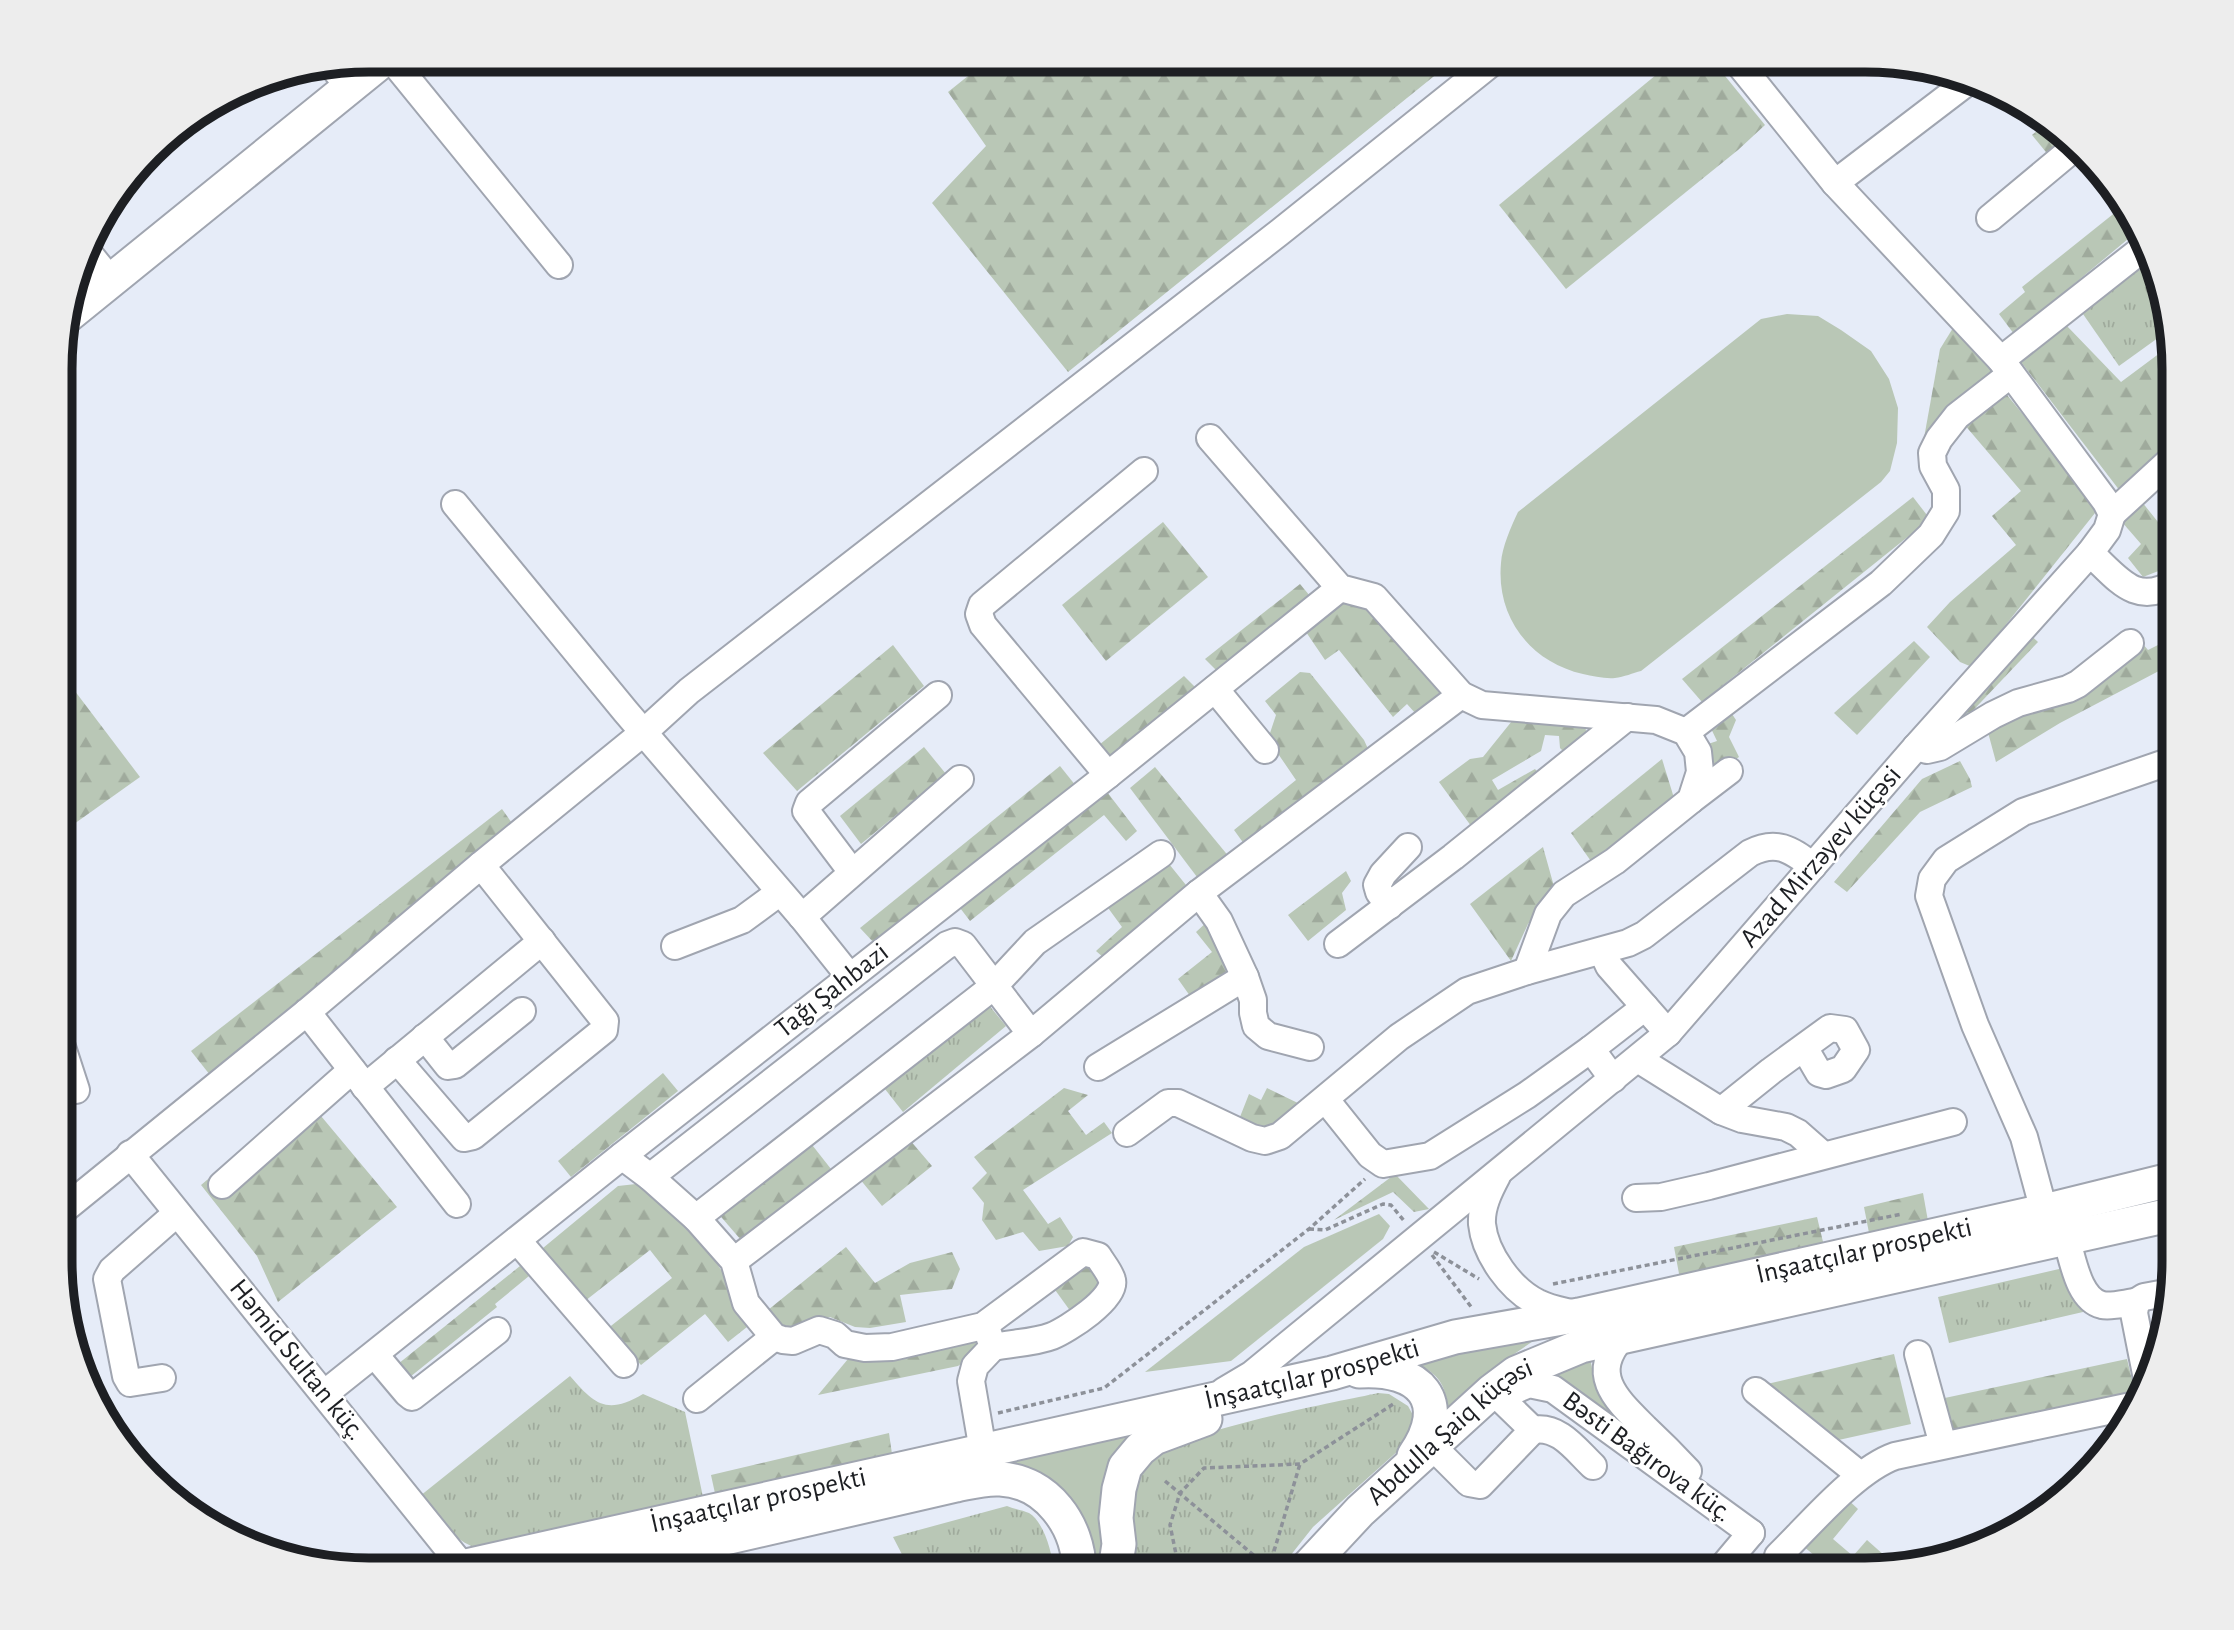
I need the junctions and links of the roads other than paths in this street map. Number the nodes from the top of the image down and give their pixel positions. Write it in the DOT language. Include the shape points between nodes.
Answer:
graph roads {
  1 [pos="403,72"];
  2 [pos="1480,72"];
  3 [pos="1746,72"];
  4 [pos="341,77"];
  5 [pos="1960,88"];
  6 [pos="2068,153"];
  7 [pos="1835,183"];
  8 [pos="1990,218"];
  9 [pos="2139,252"];
  10 [pos="93,258"];
  11 [pos="559,265"];
  12 [pos="111,281"];
  13 [pos="78,307"];
  14 [pos="2006,367"];
  15 [pos="1210,438"];
  16 [pos="2162,468"];
  17 [pos="1144,471"];
  18 [pos="455,504"];
  19 [pos="2112,514"];
  20 [pos="2090,553"];
  21 [pos="1340,588"];
  22 [pos="2162,590"];
  23 [pos="2130,642"];
  24 [pos="1215,689"];
  25 [pos="939,695"];
  26 [pos="1461,695"];
  27 [pos="1627,717"];
  28 [pos="644,732"];
  29 [pos="1686,732"];
  30 [pos="1916,747"];
  31 [pos="1265,750"];
  32 [pos="2162,764"];
  33 [pos="1729,771"];
  34 [pos="1108,775"];
  35 [pos="960,779"];
  36 [pos="1691,800"];
  37 [pos="1408,847"];
  38 [pos="1161,854"];
  39 [pos="481,865"];
  40 [pos="1813,866"];
  41 [pos="852,872"];
  42 [pos="780,892"];
  43 [pos="1199,893"];
  44 [pos="1389,906"];
  45 [pos="802,917"];
  46 [pos="542,942"];
  47 [pos="1338,944"];
  48 [pos="675,946"];
  49 [pos="1602,951"];
  50 [pos="1527,971"];
  51 [pos="850,977"];
  52 [pos="1245,977"];
  53 [pos="994,986"];
  54 [pos="1645,1007"];
  55 [pos="522,1011"];
  56 [pos="307,1012"];
  57 [pos="1668,1033"];
  58 [pos="1031,1034"];
  59 [pos="425,1037"];
  60 [pos="1310,1047"];
  61 [pos="1805,1048"];
  62 [pos="1591,1049"];
  63 [pos="1639,1059"];
  64 [pos="397,1060"];
  65 [pos="1098,1067"];
  66 [pos="72,1078"];
  67 [pos="358,1079"];
  68 [pos="1613,1079"];
  69 [pos="76,1090"];
  70 [pos="1326,1100"];
  71 [pos="1721,1111"];
  72 [pos="1953,1122"];
  73 [pos="1128,1133"];
  74 [pos="130,1154"];
  75 [pos="1823,1155"];
  76 [pos="622,1156"];
  77 [pos="1499,1172"];
  78 [pos="650,1177"];
  79 [pos="2162,1183"];
  80 [pos="222,1185"];
  81 [pos="1636,1198"];
  82 [pos="72,1203"];
  83 [pos="457,1204"];
  84 [pos="2044,1211"];
  85 [pos="177,1213"];
  86 [pos="2162,1217"];
  87 [pos="696,1218"];
  88 [pos="2066,1238"];
  89 [pos="517,1240"];
  90 [pos="734,1261"];
  91 [pos="2161,1294"];
  92 [pos="2136,1302"];
  93 [pos="1579,1315"];
  94 [pos="498,1331"];
  95 [pos="774,1337"];
  96 [pos="1622,1337"];
  97 [pos="1918,1354"];
  98 [pos="375,1355"];
  99 [pos="2144,1363"];
  100 [pos="624,1364"];
  101 [pos="1332,1373"];
  102 [pos="162,1378"];
  103 [pos="1756,1391"];
  104 [pos="324,1394"];
  105 [pos="1499,1397"];
  106 [pos="697,1399"];
  107 [pos="1204,1402"];
  108 [pos="2120,1413"];
  109 [pos="1464,1417"];
  110 [pos="1533,1430"];
  111 [pos="981,1437"];
  112 [pos="1942,1446"];
  113 [pos="1432,1447"];
  114 [pos="1594,1466"];
  115 [pos="1860,1475"];
  116 [pos="1400,1476"];
  117 [pos="1751,1533"];
  118 [pos="713,1556"];
  119 [pos="448,1558"];
  120 [pos="496,1558"];
  121 [pos="1078,1558"];
  122 [pos="1117,1558"];
  123 [pos="1316,1558"];
  124 [pos="1730,1558"];
  125 [pos="1780,1558"];
  126 [pos="1790,1558"];
  1 -- 11 [label="street"];
  2 -- 28 [label="street" via="689,691"];
  3 -- 7 [label="street"];
  4 -- 12 [label="main road"];
  5 -- 7 [label="street"];
  6 -- 8 [label="street"];
  7 -- 14 [label="street"];
  9 -- 14 [label="street"];
  10 -- 12 [label="street"];
  12 -- 13 [label="main road"];
  14 -- 19 [label="street"];
  14 -- 29 [label="street" via="1957,416 1932,453 1933,466 1946,490 1946,512 1931,535 1881,583"];
  15 -- 21 [label="street"];
  16 -- 19 [label="street"];
  17 -- 34 [label="street" via="982,605 979,614 983,625"];
  18 -- 28 [label="street"];
  19 -- 20 [label="street, Azad Mirzəyev küçəsi" via="2107,530"];
  20 -- 22 [label="street" via="2132,591"];
  20 -- 30 [label="street, Azad Mirzəyev küçəsi"];
  21 -- 24 [label="street, Tağı Şahbazi"];
  21 -- 26 [label="street" via="1374,597"];
  23 -- 30 [label="street" via="2068,689 2018,703 1940,747"];
  24 -- 31 [label="street"];
  24 -- 34 [label="street, Tağı Şahbazi"];
  25 -- 41 [label="street" via="809,803 806,811"];
  26 -- 27 [label="street" via="1482,705"];
  26 -- 43 [label="street"];
  27 -- 29 [label="street" via="1656,720"];
  27 -- 44 [label="street"];
  28 -- 39 [label="street"];
  28 -- 42 [label="street"];
  29 -- 36 [label="street" via="1698,752 1700,772"];
  30 -- 40 [label="street, Azad Mirzəyev küçəsi"];
  32 -- 84 [label="street" via="2023,812 1946,860 1932,879 1929,896 1975,1025 2024,1137"];
  33 -- 36 [label="street"];
  34 -- 51 [label="street, Tağı Şahbazi"];
  35 -- 41 [label="street"];
  36 -- 50 [label="street" via="1615,861 1564,894 1548,914"];
  37 -- 44 [label="street" via="1377,885"];
  38 -- 53 [label="street" via="1035,942"];
  39 -- 46 [label="street"];
  39 -- 56 [label="street"];
  40 -- 49 [label="street" via="1792,851 1760,847 1644,935"];
  40 -- 57 [label="street, Azad Mirzəyev küçəsi"];
  41 -- 45 [label="street"];
  42 -- 45 [label="street"];
  42 -- 48 [label="street" via="742,920"];
  43 -- 52 [label="street" via="1219,921"];
  43 -- 58 [label="street"];
  44 -- 47 [label="street"];
  45 -- 51 [label="street"];
  46 -- 59 [label="street"];
  46 -- 64 [label="street" via="605,1021 604,1030 473,1136 464,1138"];
  49 -- 50 [label="street"];
  49 -- 54 [label="street" via="1609,966"];
  50 -- 70 [label="street" via="1467,991 1399,1037"];
  51 -- 76 [label="street, Tağı Şahbazi"];
  52 -- 60 [label="street" via="1256,1026 1268,1036"];
  52 -- 65 [label="street"];
  53 -- 58 [label="street"];
  53 -- 78 [label="street" via="962,945 947,944"];
  53 -- 87 [label="street"];
  54 -- 57 [label="street"];
  54 -- 62 [label="street"];
  55 -- 59 [label="street" via="455,1065 448,1066"];
  56 -- 67 [label="street"];
  56 -- 74 [label="street"];
  57 -- 63 [label="street, Azad Mirzəyev küçəsi"];
  58 -- 90 [label="street"];
  59 -- 64 [label="street"];
  61 -- 71 [label="street"];
  62 -- 68 [label="street"];
  62 -- 70 [label="street" via="1430,1156 1383,1164 1370,1155"];
  63 -- 68 [label="street, Azad Mirzəyev küçəsi"];
  63 -- 71 [label="street"];
  64 -- 67 [label="street"];
  66 -- 69 [label="street"];
  67 -- 80 [label="street"];
  67 -- 83 [label="street"];
  68 -- 77 [label="street, Azad Mirzəyev küçəsi"];
  70 -- 73 [label="street" via="1280,1136 1265,1141 1178,1103 1168,1103"];
  71 -- 75 [label="street" via="1786,1127"];
  72 -- 75 [label="street"];
  74 -- 82 [label="street"];
  74 -- 85 [label="street, Həmid Sultan küç."];
  75 -- 81 [label="street" via="1709,1186"];
  76 -- 78 [label="street"];
  76 -- 89 [label="street, Tağı Şahbazi"];
  77 -- 93 [label="street" via="1484,1204 1482,1222 1494,1257 1521,1292 1550,1308"];
  77 -- 107 [label="street, Azad Mirzəyev küçəsi" via="1251,1375"];
  78 -- 87 [label="street"];
  79 -- 84 [label="main road, İnşaatçılar prospekti"];
  84 -- 93 [label="main road, İnşaatçılar prospekti"];
  85 -- 102 [label="street" via="112,1269 107,1279 125,1377 130,1383"];
  85 -- 104 [label="street, Həmid Sultan küç."];
  86 -- 88 [label="main road, İnşaatçılar prospekti"];
  87 -- 90 [label="street"];
  88 -- 92 [label="street" via="2090,1299 2103,1306"];
  88 -- 96 [label="main road, İnşaatçılar prospekti"];
  89 -- 98 [label="street, Tağı Şahbazi"];
  89 -- 100 [label="street"];
  90 -- 95 [label="street" via="746,1303"];
  91 -- 92 [label="street"];
  92 -- 99 [label="street"];
  93 -- 101 [label="main road, İnşaatçılar prospekti" via="1455,1337"];
  94 -- 98 [label="street" via="412,1397"];
  95 -- 106 [label="street"];
  95 -- 111 [label="street" via="793,1341 819,1330 845,1344 865,1348 988,1336 971,1381"];
  96 -- 109 [label="main road, Abdulla Şaiq küçəsi" via="1581,1346 1516,1373"];
  96 -- 117 [label="street, Bəsti Bağırova küç." via="1611,1349 1607,1371 1618,1401"];
  97 -- 112 [label="street"];
  98 -- 104 [label="street, Tağı Şahbazi"];
  101 -- 107 [label="main road, İnşaatçılar prospekti"];
  101 -- 116 [label="main road" via="1396,1372 1425,1393 1431,1414 1429,1430"];
  101 -- 122 [label="main road" via="1154,1438 1140,1449 1125,1467 1119,1489"];
  103 -- 115 [label="street"];
  104 -- 119 [label="street, Həmid Sultan küç."];
  105 -- 109 [label="street, Bəsti Bağırova küç."];
  105 -- 110 [label="street"];
  105 -- 117 [label="street, Bəsti Bağırova küç." via="1529,1384 1553,1389"];
  107 -- 111 [label="main road, İnşaatçılar prospekti"];
  108 -- 112 [label="street"];
  109 -- 113 [label="main road, Abdulla Şaiq küçəsi"];
  110 -- 113 [label="street" via="1480,1486 1469,1483"];
  110 -- 114 [label="street" via="1557,1432"];
  111 -- 120 [label="main road, İnşaatçılar prospekti"];
  112 -- 115 [label="street" via="1886,1458"];
  113 -- 116 [label="main road, Abdulla Şaiq küçəsi"];
  115 -- 126 [label="street"];
  116 -- 123 [label="main road, Abdulla Şaiq küçəsi"];
  117 -- 124 [label="street"];
  117 -- 125 [label="street, Bəsti Bağırova küç."];
  118 -- 121 [label="main road, İnşaatçılar prospekti" via="965,1483 1000,1479 1029,1485 1044,1494 1061,1512"];
}
